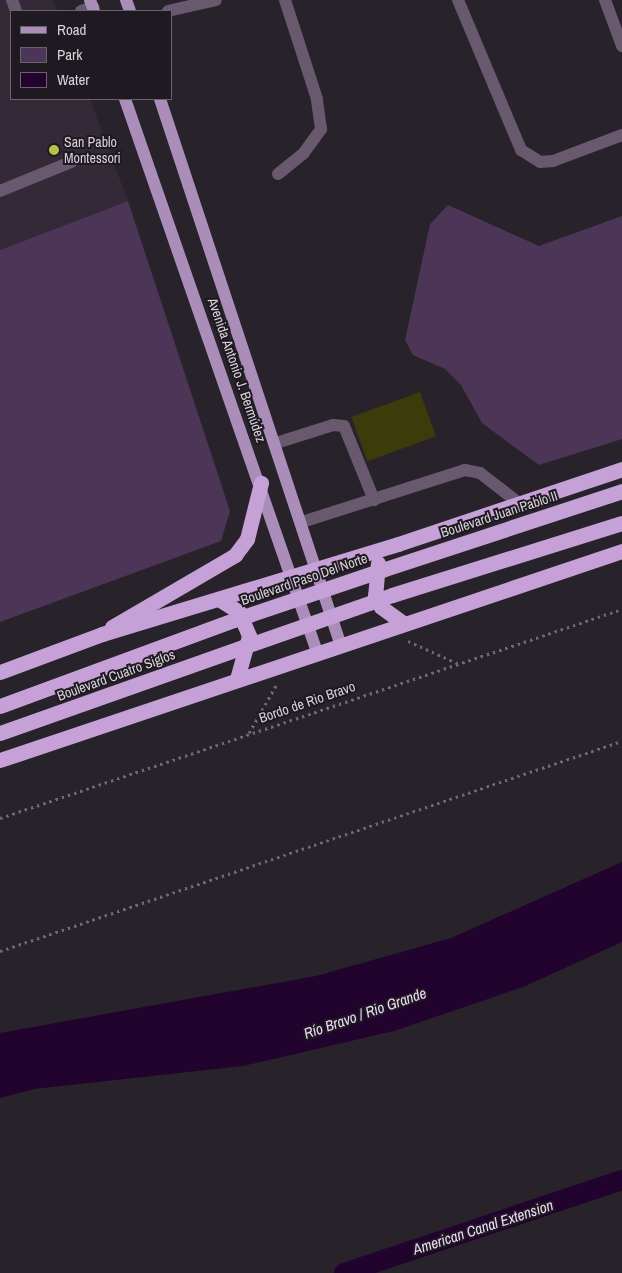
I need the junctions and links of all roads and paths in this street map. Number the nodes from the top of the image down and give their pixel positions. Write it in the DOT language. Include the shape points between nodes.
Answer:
graph roads {
  1 [pos="216,0"];
  2 [pos="285,0"];
  3 [pos="458,0"];
  4 [pos="605,0"];
  5 [pos="172,10"];
  6 [pos="622,46"];
  7 [pos="125,100"];
  8 [pos="160,100"];
  9 [pos="622,136"];
  10 [pos="71,162"];
  11 [pos="278,174"];
  12 [pos="0,192"];
  13 [pos="276,443"];
  14 [pos="622,469"];
  15 [pos="261,483"];
  16 [pos="622,491"];
  17 [pos="374,500"];
  18 [pos="519,503"];
  19 [pos="302,522"];
  20 [pos="622,523"];
  21 [pos="392,546"];
  22 [pos="622,551"];
  23 [pos="385,569"];
  24 [pos="316,570"];
  25 [pos="291,576"];
  26 [pos="220,600"];
  27 [pos="622,609"];
  28 [pos="234,620"];
  29 [pos="403,623"];
  30 [pos="382,630"];
  31 [pos="102,634"];
  32 [pos="340,643"];
  33 [pos="317,652"];
  34 [pos="289,661"];
  35 [pos="458,664"];
  36 [pos="0,672"];
  37 [pos="237,679"];
  38 [pos="0,706"];
  39 [pos="0,733"];
  40 [pos="249,734"];
  41 [pos="622,741"];
  42 [pos="0,760"];
  43 [pos="0,818"];
  44 [pos="0,951"];
  1 -- 5 [label="street"];
  2 -- 11 [label="street" via="317,99 321,129 303,154"];
  3 -- 9 [label="street" via="521,150 540,162 553,161"];
  4 -- 6 [label="street"];
  7 -- 15 [label="main road, Avenida Antonio J. Bermúdez"];
  8 -- 13 [label="main road, Avenida Antonio J. Bermúdez"];
  10 -- 12 [label="street"];
  13 -- 17 [label="street" via="333,425 344,426"];
  13 -- 19 [label="main road, Avenida Antonio J. Bermúdez"];
  14 -- 18 [label="highway"];
  15 -- 25 [label="main road, Avenida Antonio J. Bermúdez"];
  15 -- 31 [label="highway" via="251,526 235,556 132,612"];
  16 -- 23 [label="highway, Boulevard Juan Pablo II"];
  17 -- 18 [label="street" via="472,470"];
  17 -- 19 [label="street"];
  18 -- 21 [label="highway"];
  19 -- 24 [label="main road, Avenida Antonio J. Bermúdez"];
  20 -- 39 [label="highway, Boulevard Cuatro Siglos, bridge" via="392,595"];
  21 -- 24 [label="highway"];
  21 -- 29 [label="highway" via="375,568 374,595 381,607"];
  22 -- 29 [label="highway"];
  23 -- 28 [label="highway, Boulevard Paso Del Norte, bridge"];
  24 -- 25 [label="highway"];
  24 -- 32 [label="main road, Avenida Antonio J. Bermúdez"];
  25 -- 26 [label="highway"];
  25 -- 33 [label="main road, Avenida Antonio J. Bermúdez"];
  26 -- 31 [label="highway"];
  26 -- 37 [label="highway" via="239,612 249,636"];
  27 -- 35 [label="path, Bordo de Rio Bravo"];
  28 -- 38 [label="highway, Boulevard Cuatro Siglos"];
  29 -- 30 [label="highway"];
  30 -- 32 [label="highway"];
  30 -- 35 [label="path"];
  31 -- 36 [label="highway"];
  32 -- 33 [label="highway"];
  33 -- 34 [label="highway"];
  34 -- 37 [label="highway"];
  34 -- 40 [label="path"];
  35 -- 40 [label="path, Bordo de Rio Bravo"];
  37 -- 42 [label="highway"];
  40 -- 43 [label="path, Bordo de Rio Bravo"];
  41 -- 44 [label="path"];
}
